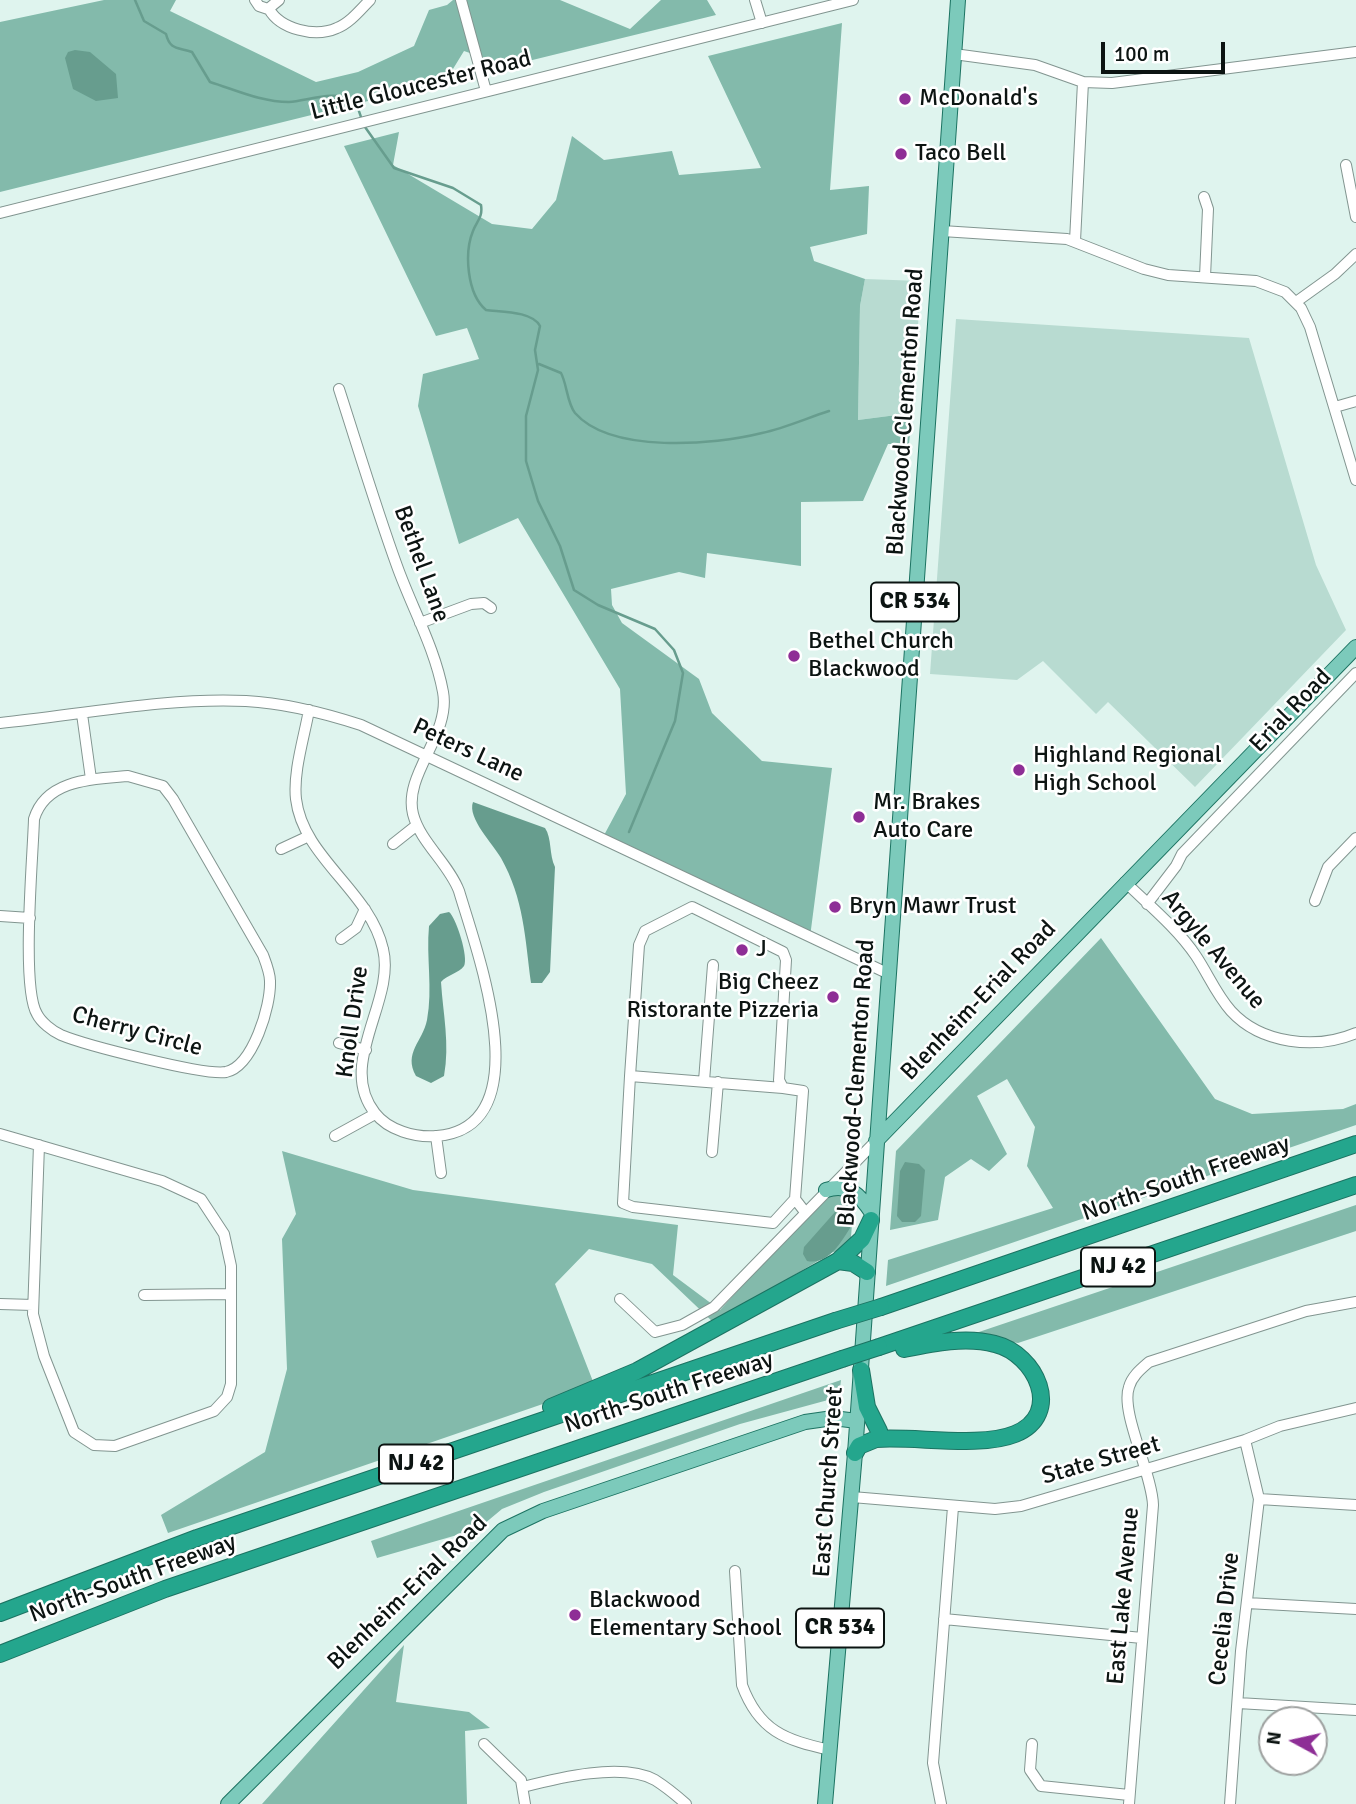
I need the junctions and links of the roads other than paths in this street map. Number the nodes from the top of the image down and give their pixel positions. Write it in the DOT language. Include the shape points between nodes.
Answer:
graph roads {
  1 [pos="255,0"];
  2 [pos="279,0"];
  3 [pos="370,0"];
  4 [pos="461,0"];
  5 [pos="755,0"];
  6 [pos="853,0"];
  7 [pos="958,0"];
  8 [pos="269,9"];
  9 [pos="762,23"];
  10 [pos="1356,52"];
  11 [pos="954,54"];
  12 [pos="1083,82"];
  13 [pos="486,91"];
  14 [pos="1346,165"];
  15 [pos="1204,197"];
  16 [pos="0,213"];
  17 [pos="1356,217"];
  18 [pos="942,231"];
  19 [pos="1076,241"];
  20 [pos="1356,254"];
  21 [pos="1205,277"];
  22 [pos="1296,302"];
  23 [pos="339,389"];
  24 [pos="1356,401"];
  25 [pos="1335,407"];
  26 [pos="1356,480"];
  27 [pos="491,608"];
  28 [pos="420,623"];
  29 [pos="1356,647"];
  30 [pos="1356,673"];
  31 [pos="309,710"];
  32 [pos="82,714"];
  33 [pos="0,723"];
  34 [pos="429,756"];
  35 [pos="91,779"];
  36 [pos="417,825"];
  37 [pos="309,836"];
  38 [pos="1356,838"];
  39 [pos="393,844"];
  40 [pos="281,849"];
  41 [pos="1125,882"];
  42 [pos="725,896"];
  43 [pos="1315,901"];
  44 [pos="1147,904"];
  45 [pos="365,909"];
  46 [pos="0,916"];
  47 [pos="714,916"];
  48 [pos="30,918"];
  49 [pos="341,939"];
  50 [pos="713,965"];
  51 [pos="887,974"];
  52 [pos="1356,1033"];
  53 [pos="339,1043"];
  54 [pos="366,1050"];
  55 [pos="630,1076"];
  56 [pos="704,1081"];
  57 [pos="718,1082"];
  58 [pos="783,1087"];
  59 [pos="375,1114"];
  60 [pos="0,1134"];
  61 [pos="335,1136"];
  62 [pos="436,1136"];
  63 [pos="876,1141"];
  64 [pos="1356,1144"];
  65 [pos="38,1145"];
  66 [pos="712,1152"];
  67 [pos="441,1173"];
  68 [pos="1356,1185"];
  69 [pos="827,1191"];
  70 [pos="795,1199"];
  71 [pos="805,1212"];
  72 [pos="871,1217"];
  73 [pos="773,1223"];
  74 [pos="785,1234"];
  75 [pos="838,1261"];
  76 [pos="867,1272"];
  77 [pos="231,1294"];
  78 [pos="144,1295"];
  79 [pos="620,1300"];
  80 [pos="1356,1301"];
  81 [pos="0,1304"];
  82 [pos="33,1305"];
  83 [pos="863,1331"];
  84 [pos="878,1351"];
  85 [pos="861,1370"];
  86 [pos="1356,1408"];
  87 [pos="857,1421"];
  88 [pos="880,1431"];
  89 [pos="898,1438"];
  90 [pos="1245,1440"];
  91 [pos="855,1453"];
  92 [pos="401,1469"];
  93 [pos="1147,1470"];
  94 [pos="852,1497"];
  95 [pos="1259,1499"];
  96 [pos="1356,1505"];
  97 [pos="953,1507"];
  98 [pos="734,1571"];
  99 [pos="1247,1603"];
  100 [pos="1356,1609"];
  101 [pos="0,1613"];
  102 [pos="944,1619"];
  103 [pos="1142,1638"];
  104 [pos="0,1654"];
  105 [pos="1238,1703"];
  106 [pos="1356,1710"];
  107 [pos="484,1744"];
  108 [pos="1032,1744"];
  109 [pos="830,1750"];
  110 [pos="523,1787"];
  111 [pos="1129,1799"];
  112 [pos="674,1800"];
  113 [pos="228,1804"];
  114 [pos="526,1804"];
  115 [pos="686,1804"];
  116 [pos="825,1804"];
  117 [pos="941,1804"];
  118 [pos="1230,1804"];
  1 -- 8 [label="street"];
  2 -- 8 [label="street"];
  3 -- 8 [label="street" via="336,29 321,32 284,25"];
  4 -- 13 [label="street"];
  5 -- 9 [label="street"];
  6 -- 9 [label="street, Little Gloucester Road"];
  7 -- 11 [label="main road, Blackwood-Clementon Road / CR 534"];
  9 -- 13 [label="street, Little Gloucester Road"];
  10 -- 12 [label="street" via="1112,83"];
  11 -- 12 [label="street" via="1035,65"];
  11 -- 18 [label="main road, Blackwood-Clementon Road / CR 534"];
  12 -- 19 [label="street"];
  13 -- 16 [label="street, Little Gloucester Road"];
  14 -- 17 [label="street"];
  15 -- 21 [label="street" via="1208,209"];
  18 -- 19 [label="street"];
  18 -- 51 [label="main road, Blackwood-Clementon Road / CR 534"];
  19 -- 21 [label="street" via="1144,270"];
  20 -- 22 [label="street"];
  21 -- 22 [label="street" via="1256,281 1276,287"];
  22 -- 25 [label="street" via="1310,327"];
  23 -- 28 [label="street, Bethel Lane" via="396,565"];
  24 -- 25 [label="street"];
  25 -- 26 [label="street"];
  27 -- 28 [label="street" via="484,603 471,604"];
  28 -- 34 [label="street, Bethel Lane" via="444,694"];
  29 -- 41 [label="main road, Blenheim-Erial Road"];
  30 -- 44 [label="street, Erial Road" via="1182,853"];
  31 -- 32 [label="street, Peters Lane" via="219,701"];
  31 -- 34 [label="street, Peters Lane" via="361,725"];
  31 -- 37 [label="street, Knoll Drive" via="296,797"];
  32 -- 33 [label="street, Peters Lane"];
  32 -- 35 [label="street"];
  34 -- 36 [label="street" via="414,787"];
  34 -- 42 [label="street, Peters Lane"];
  35 -- 48 [label="street, Cherry Circle" via="62,786 38,806"];
  35 -- 48 [label="street, Cherry Circle" via="128,776 163,786 263,956 270,981 267,1001 245,1059 229,1071 211,1074 60,1035 37,1016 31,1002"];
  36 -- 39 [label="street"];
  36 -- 62 [label="street" via="456,883 495,1030 496,1066 484,1108 470,1125"];
  37 -- 40 [label="street"];
  37 -- 45 [label="street, Knoll Drive"];
  38 -- 43 [label="street" via="1328,867"];
  41 -- 44 [label="street, Argyle Avenue"];
  41 -- 63 [label="main road, Blenheim-Erial Road"];
  42 -- 47 [label="street"];
  42 -- 51 [label="street, Peters Lane"];
  44 -- 52 [label="street, Argyle Avenue" via="1195,955 1229,1008 1256,1031 1320,1043"];
  45 -- 49 [label="street" via="356,928"];
  45 -- 54 [label="street, Knoll Drive" via="383,948 384,963"];
  46 -- 48 [label="street"];
  47 -- 55 [label="street" via="692,907 641,935"];
  47 -- 58 [label="street" via="783,952 779,1080"];
  50 -- 56 [label="street"];
  51 -- 63 [label="main road, Blackwood-Clementon Road / CR 534"];
  53 -- 54 [label="street"];
  54 -- 59 [label="street, Knoll Drive" via="362,1083"];
  55 -- 56 [label="street"];
  55 -- 73 [label="street" via="624,1203"];
  56 -- 57 [label="street"];
  57 -- 58 [label="street"];
  57 -- 66 [label="street"];
  58 -- 70 [label="street" via="803,1091"];
  59 -- 61 [label="street"];
  59 -- 62 [label="street" via="401,1131"];
  60 -- 65 [label="street"];
  62 -- 67 [label="street"];
  63 -- 69 [label="street, Blenheim-Erial Road"];
  63 -- 72 [label="main road, Blackwood-Clementon Road / CR 534"];
  64 -- 92 [label="highway, North-South Freeway / NJ 42, bridge"];
  65 -- 77 [label="street" via="162,1181 201,1199 224,1234"];
  65 -- 82 [label="street"];
  68 -- 84 [label="highway, North-South Freeway / NJ 42"];
  69 -- 71 [label="street, Blenheim-Erial Road"];
  69 -- 72 [label="main road" via="853,1191 862,1197"];
  70 -- 71 [label="street"];
  70 -- 73 [label="street"];
  71 -- 74 [label="street, Blenheim-Erial Road"];
  72 -- 75 [label="highway" via="862,1239"];
  72 -- 76 [label="main road, Blackwood-Clementon Road / CR 534"];
  73 -- 74 [label="street"];
  74 -- 79 [label="street, Blenheim-Erial Road" via="715,1307 682,1325 651,1330"];
  75 -- 76 [label="highway"];
  75 -- 92 [label="highway" via="637,1371"];
  76 -- 83 [label="main road, Blackwood-Clementon Road / CR 534"];
  77 -- 78 [label="street"];
  77 -- 82 [label="street" via="227,1397 214,1411 116,1446 94,1445 74,1432 44,1356"];
  80 -- 93 [label="street, East Lake Avenue" via="1307,1311 1149,1362 1129,1387 1128,1407"];
  81 -- 82 [label="street"];
  83 -- 85 [label="main road, East Church Street / CR 534"];
  84 -- 89 [label="highway" via="980,1341 1014,1352 1030,1365 1040,1389 1038,1411 1018,1433 988,1439"];
  84 -- 104 [label="highway, North-South Freeway / NJ 42, bridge" via="821,1366 178,1585"];
  85 -- 87 [label="main road, East Church Street / CR 534"];
  85 -- 88 [label="highway" via="867,1407"];
  86 -- 90 [label="street, State Street" via="1280,1426"];
  87 -- 88 [label="highway"];
  87 -- 91 [label="main road, East Church Street / CR 534"];
  87 -- 113 [label="main road, Blenheim-Erial Road" via="805,1422 543,1511 503,1530"];
  88 -- 89 [label="highway"];
  89 -- 91 [label="highway" via="867,1441"];
  90 -- 93 [label="street, State Street"];
  90 -- 95 [label="street, Cecelia Drive"];
  91 -- 94 [label="main road, East Church Street / CR 534"];
  92 -- 101 [label="highway, North-South Freeway / NJ 42" via="184,1543"];
  93 -- 97 [label="street, State Street" via="1021,1506 995,1510"];
  93 -- 103 [label="street, East Lake Avenue" via="1153,1505"];
  94 -- 97 [label="street, State Street"];
  94 -- 109 [label="main road, East Church Street / CR 534"];
  95 -- 96 [label="street"];
  95 -- 99 [label="street, Cecelia Drive"];
  97 -- 102 [label="street"];
  98 -- 109 [label="street" via="742,1685 748,1702 767,1728"];
  99 -- 100 [label="street"];
  99 -- 105 [label="street, Cecelia Drive"];
  102 -- 103 [label="street"];
  102 -- 117 [label="street" via="933,1763"];
  103 -- 111 [label="street, East Lake Avenue"];
  105 -- 106 [label="street"];
  105 -- 118 [label="street, Cecelia Drive"];
  107 -- 110 [label="street"];
  108 -- 111 [label="street" via="1030,1770 1041,1786"];
  109 -- 116 [label="main road, East Church Street / CR 534"];
  110 -- 112 [label="street" via="563,1777 630,1774 653,1779"];
  110 -- 114 [label="street"];
  112 -- 115 [label="street"];
}
